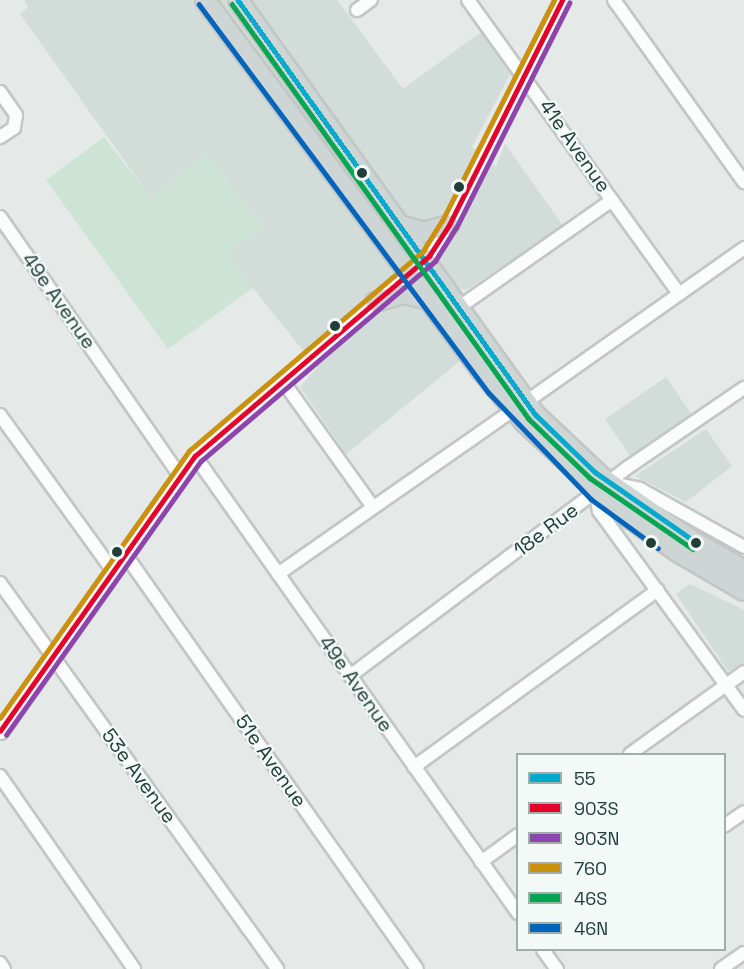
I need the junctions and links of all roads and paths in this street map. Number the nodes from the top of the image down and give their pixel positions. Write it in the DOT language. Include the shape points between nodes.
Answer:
graph roads {
  1 [pos="205,0"];
  2 [pos="238,0"];
  3 [pos="371,0"];
  4 [pos="468,0"];
  5 [pos="562,0"];
  6 [pos="615,0"];
  7 [pos="357,10"];
  8 [pos="524,74"];
  9 [pos="0,92"];
  10 [pos="0,137"];
  11 [pos="744,182"];
  12 [pos="612,200"];
  13 [pos="0,217"];
  14 [pos="401,225"];
  15 [pos="449,225"];
  16 [pos="744,248"];
  17 [pos="425,260"];
  18 [pos="410,272"];
  19 [pos="679,294"];
  20 [pos="429,300"];
  21 [pos="375,302"];
  22 [pos="458,308"];
  23 [pos="282,380"];
  24 [pos="744,388"];
  25 [pos="520,406"];
  26 [pos="0,415"];
  27 [pos="195,456"];
  28 [pos="179,475"];
  29 [pos="603,487"];
  30 [pos="373,507"];
  31 [pos="744,547"];
  32 [pos="125,554"];
  33 [pos="744,570"];
  34 [pos="113,571"];
  35 [pos="278,574"];
  36 [pos="0,583"];
  37 [pos="657,590"];
  38 [pos="744,591"];
  39 [pos="52,656"];
  40 [pos="744,672"];
  41 [pos="350,676"];
  42 [pos="726,685"];
  43 [pos="744,710"];
  44 [pos="0,731"];
  45 [pos="631,753"];
  46 [pos="414,767"];
  47 [pos="0,776"];
  48 [pos="744,812"];
  49 [pos="726,825"];
  50 [pos="516,837"];
  51 [pos="481,862"];
  52 [pos="516,910"];
  53 [pos="547,951"];
  54 [pos="744,953"];
  55 [pos="0,963"];
  56 [pos="4,969"];
  57 [pos="134,969"];
  58 [pos="277,969"];
  59 [pos="417,969"];
  60 [pos="557,969"];
  61 [pos="721,969"];
  1 -- 18 [label="main road"];
  2 -- 14 [label="main road"];
  3 -- 7 [label="street"];
  4 -- 8 [label="street, 41e Avenue"];
  5 -- 8 [label="street"];
  6 -- 11 [label="street"];
  8 -- 12 [label="street, 41e Avenue"];
  8 -- 15 [label="street"];
  9 -- 10 [label="street" via="16,115 14,128"];
  12 -- 19 [label="street, 41e Avenue"];
  12 -- 22 [label="street"];
  13 -- 28 [label="street, 49e Avenue"];
  14 -- 15 [label="main road" via="424,232"];
  14 -- 17 [label="main road"];
  15 -- 17 [label="street"];
  16 -- 19 [label="street"];
  17 -- 18 [label="street"];
  17 -- 22 [label="main road"];
  18 -- 20 [label="main road"];
  18 -- 21 [label="street"];
  19 -- 25 [label="street"];
  20 -- 21 [label="main road" via="403,294"];
  20 -- 25 [label="main road"];
  21 -- 23 [label="street"];
  22 -- 25 [label="main road"];
  23 -- 27 [label="street"];
  23 -- 30 [label="street"];
  24 -- 29 [label="street, 18e Rue"];
  25 -- 29 [label="main road" via="561,440"];
  25 -- 30 [label="street"];
  26 -- 34 [label="street"];
  27 -- 28 [label="street"];
  27 -- 35 [label="street, 49e Avenue"];
  28 -- 32 [label="street"];
  29 -- 31 [label="street" via="640,489"];
  29 -- 33 [label="main road"];
  29 -- 37 [label="street" via="599,511"];
  29 -- 38 [label="main road" via="662,542"];
  29 -- 41 [label="street, 18e Rue"];
  30 -- 35 [label="street"];
  32 -- 34 [label="street"];
  32 -- 59 [label="street, 51e Avenue"];
  34 -- 39 [label="street"];
  35 -- 41 [label="street, 49e Avenue"];
  36 -- 39 [label="street, 53e Avenue"];
  37 -- 42 [label="street"];
  37 -- 46 [label="street"];
  39 -- 44 [label="street"];
  39 -- 58 [label="street, 53e Avenue"];
  40 -- 42 [label="street"];
  41 -- 46 [label="street, 49e Avenue"];
  42 -- 43 [label="street"];
  42 -- 45 [label="street"];
  46 -- 51 [label="street, 49e Avenue"];
  47 -- 57 [label="street"];
  48 -- 49 [label="street"];
  50 -- 51 [label="street"];
  51 -- 52 [label="street, 49e Avenue"];
  53 -- 60 [label="street"];
  54 -- 61 [label="street"];
  55 -- 56 [label="street"];
}
